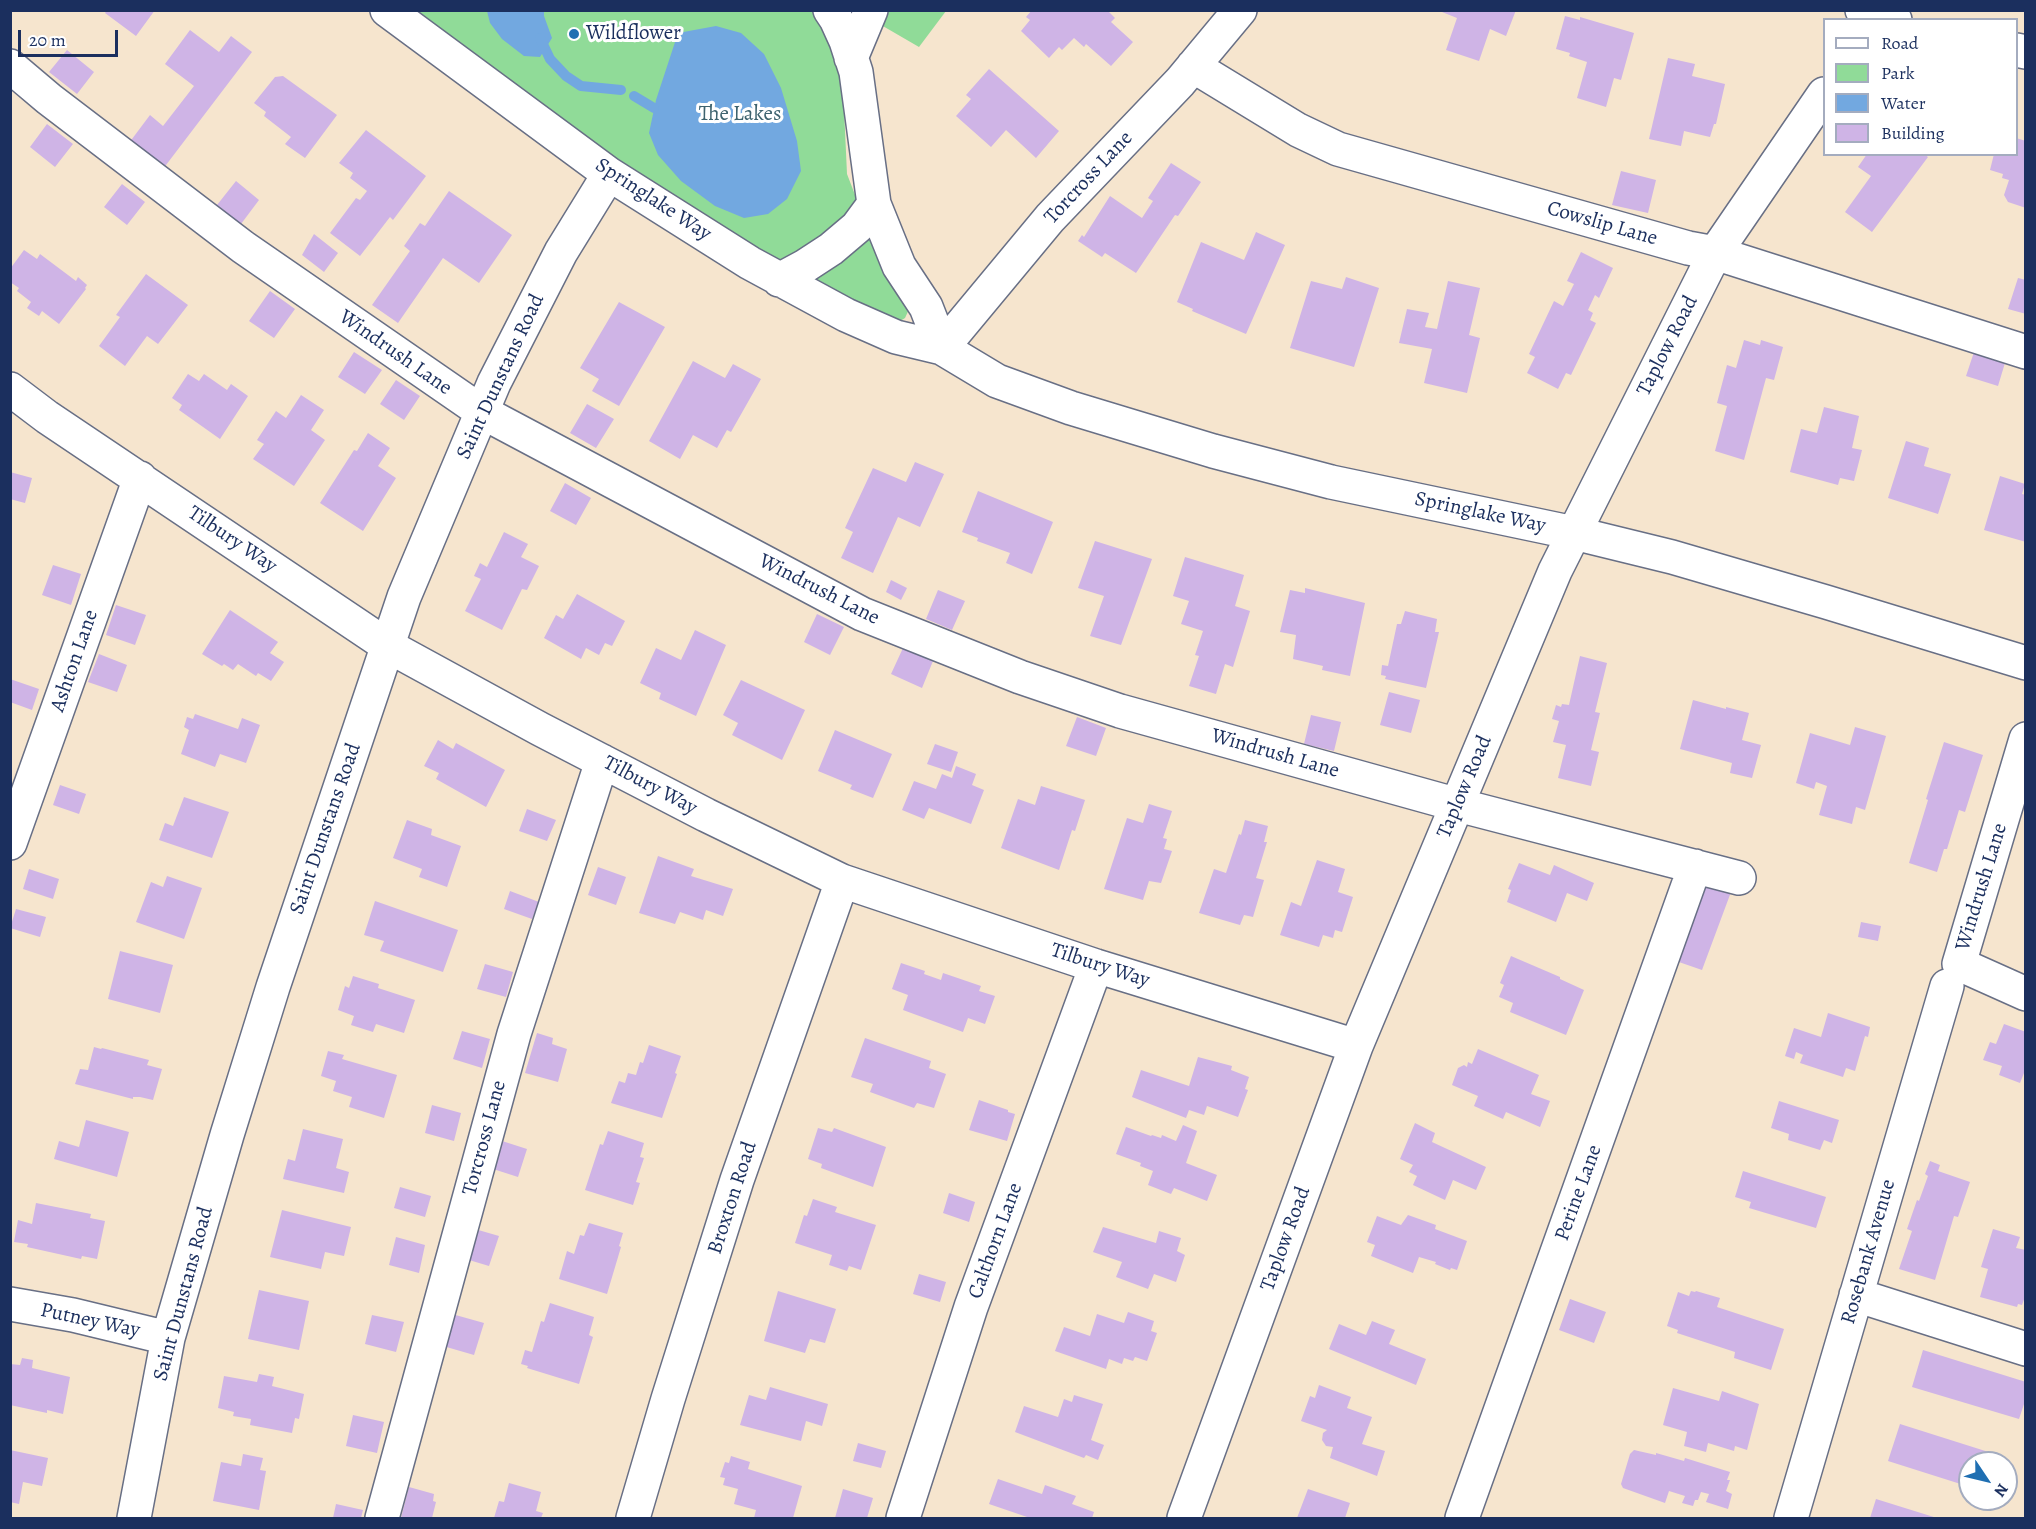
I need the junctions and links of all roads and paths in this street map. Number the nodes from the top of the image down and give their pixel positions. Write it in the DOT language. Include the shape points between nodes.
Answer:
graph roads {
  1 [pos="387,10"];
  2 [pos="830,10"];
  3 [pos="871,10"];
  4 [pos="1240,10"];
  5 [pos="851,58"];
  6 [pos="10,66"];
  7 [pos="1193,66"];
  8 [pos="1823,95"];
  9 [pos="609,174"];
  10 [pos="874,204"];
  11 [pos="1715,253"];
  12 [pos="779,280"];
  13 [pos="942,348"];
  14 [pos="2025,352"];
  15 [pos="10,389"];
  16 [pos="482,412"];
  17 [pos="140,478"];
  18 [pos="1574,533"];
  19 [pos="388,646"];
  20 [pos="2025,663"];
  21 [pos="2025,739"];
  22 [pos="602,761"];
  23 [pos="1458,806"];
  24 [pos="10,843"];
  25 [pos="1695,866"];
  26 [pos="1739,878"];
  27 [pos="842,880"];
  28 [pos="1096,966"];
  29 [pos="1947,986"];
  30 [pos="2025,994"];
  31 [pos="1356,1046"];
  32 [pos="1856,1296"];
  33 [pos="10,1304"];
  34 [pos="168,1338"];
  35 [pos="2025,1349"];
  36 [pos="134,1518"];
  37 [pos="382,1518"];
  38 [pos="633,1518"];
  39 [pos="903,1518"];
  40 [pos="1185,1518"];
  41 [pos="1462,1518"];
  42 [pos="1791,1518"];
  1 -- 9 [label="street, Springlake Way"];
  2 -- 5 [label="street"];
  3 -- 5 [label="street"];
  4 -- 7 [label="street, Torcross Lane"];
  5 -- 10 [label="street" via="858,81"];
  6 -- 16 [label="street, Windrush Lane" via="243,247"];
  7 -- 11 [label="street, Cowslip Lane" via="1298,130 1338,149"];
  7 -- 13 [label="street, Torcross Lane" via="1050,218"];
  8 -- 11 [label="street, Taplow Road"];
  9 -- 12 [label="street, Springlake Way"];
  9 -- 16 [label="street, Saint Dunstans Road" via="561,252"];
  10 -- 12 [label="street" via="857,227 831,249"];
  10 -- 13 [label="street" via="899,266 926,307"];
  11 -- 14 [label="street, Cowslip Lane"];
  11 -- 18 [label="street, Taplow Road"];
  12 -- 13 [label="street, Springlake Way" via="896,337"];
  13 -- 18 [label="street, Springlake Way" via="997,381 1213,451 1331,482"];
  15 -- 17 [label="street, Tilbury Way"];
  16 -- 19 [label="street, Saint Dunstans Road" via="404,597"];
  16 -- 23 [label="street, Windrush Lane" via="862,614 918,637 1120,711"];
  17 -- 19 [label="street, Tilbury Way"];
  17 -- 24 [label="street, Ashton Lane"];
  18 -- 20 [label="street, Springlake Way" via="1815,598"];
  18 -- 23 [label="street, Taplow Road"];
  19 -- 22 [label="street, Tilbury Way"];
  19 -- 34 [label="street, Saint Dunstans Road" via="273,987"];
  21 -- 30 [label="street, Windrush Lane" via="1959,964"];
  22 -- 27 [label="street, Tilbury Way"];
  22 -- 37 [label="street, Torcross Lane" via="514,1034"];
  23 -- 25 [label="street, Windrush Lane"];
  23 -- 31 [label="street, Taplow Road"];
  25 -- 26 [label="street, Windrush Lane"];
  25 -- 41 [label="street, Perine Lane"];
  27 -- 28 [label="street, Tilbury Way"];
  27 -- 38 [label="street, Broxton Road" via="737,1180"];
  28 -- 31 [label="street, Tilbury Way"];
  28 -- 39 [label="street, Calthorn Lane" via="971,1307"];
  29 -- 32 [label="street, Rosebank Avenue"];
  31 -- 40 [label="street, Taplow Road"];
  32 -- 35 [label="street"];
  32 -- 42 [label="street, Rosebank Avenue"];
  33 -- 34 [label="street, Putney Way"];
  34 -- 36 [label="street, Saint Dunstans Road"];
}
